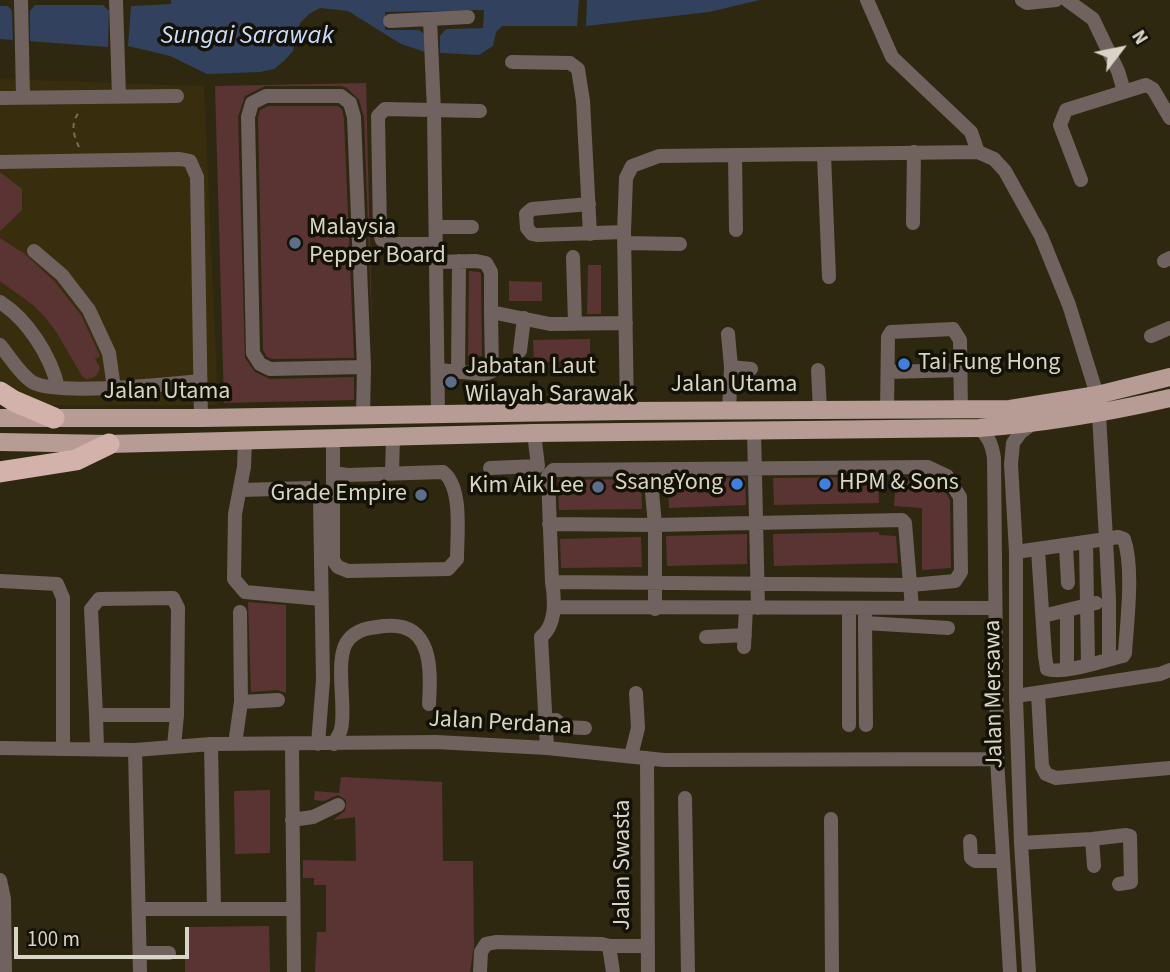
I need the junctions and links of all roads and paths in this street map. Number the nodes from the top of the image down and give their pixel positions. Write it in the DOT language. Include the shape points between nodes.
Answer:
graph roads {
  1 [pos="21,0"];
  2 [pos="116,0"];
  3 [pos="867,0"];
  4 [pos="1022,0"];
  5 [pos="1056,0"];
  6 [pos="1067,0"];
  7 [pos="468,18"];
  8 [pos="430,19"];
  9 [pos="390,21"];
  10 [pos="512,62"];
  11 [pos="1124,91"];
  12 [pos="177,96"];
  13 [pos="23,97"];
  14 [pos="92,97"];
  15 [pos="119,97"];
  16 [pos="0,98"];
  17 [pos="434,111"];
  18 [pos="480,111"];
  19 [pos="1170,118"];
  20 [pos="914,152"];
  21 [pos="978,152"];
  22 [pos="735,155"];
  23 [pos="824,155"];
  24 [pos="85,161"];
  25 [pos="0,162"];
  26 [pos="1081,180"];
  27 [pos="589,204"];
  28 [pos="913,223"];
  29 [pos="436,227"];
  30 [pos="472,227"];
  31 [pos="736,230"];
  32 [pos="590,234"];
  33 [pos="624,238"];
  34 [pos="435,244"];
  35 [pos="680,244"];
  36 [pos="34,251"];
  37 [pos="573,257"];
  38 [pos="459,261"];
  39 [pos="436,262"];
  40 [pos="829,276"];
  41 [pos="0,302"];
  42 [pos="491,312"];
  43 [pos="524,318"];
  44 [pos="575,323"];
  45 [pos="626,323"];
  46 [pos="1170,328"];
  47 [pos="728,334"];
  48 [pos="1151,335"];
  49 [pos="0,345"];
  50 [pos="520,351"];
  51 [pos="364,367"];
  52 [pos="731,367"];
  53 [pos="751,369"];
  54 [pos="438,370"];
  55 [pos="818,370"];
  56 [pos="961,370"];
  57 [pos="458,372"];
  58 [pos="888,372"];
  59 [pos="1170,377"];
  60 [pos="201,382"];
  61 [pos="58,387"];
  62 [pos="114,388"];
  63 [pos="0,392"];
  64 [pos="1097,395"];
  65 [pos="1170,398"];
  66 [pos="820,410"];
  67 [pos="887,410"];
  68 [pos="961,410"];
  69 [pos="627,411"];
  70 [pos="729,411"];
  71 [pos="1099,414"];
  72 [pos="438,415"];
  73 [pos="363,416"];
  74 [pos="0,418"];
  75 [pos="54,418"];
  76 [pos="201,418"];
  77 [pos="1032,424"];
  78 [pos="979,428"];
  79 [pos="754,430"];
  80 [pos="534,433"];
  81 [pos="393,436"];
  82 [pos="333,438"];
  83 [pos="245,440"];
  84 [pos="0,442"];
  85 [pos="109,444"];
  86 [pos="490,468"];
  87 [pos="755,469"];
  88 [pos="650,470"];
  89 [pos="0,472"];
  90 [pos="334,473"];
  91 [pos="391,474"];
  92 [pos="241,490"];
  93 [pos="757,522"];
  94 [pos="549,524"];
  95 [pos="655,525"];
  96 [pos="1106,538"];
  97 [pos="1086,542"];
  98 [pos="1066,546"];
  99 [pos="1038,550"];
  100 [pos="1016,552"];
  101 [pos="0,581"];
  102 [pos="552,582"];
  103 [pos="656,582"];
  104 [pos="756,583"];
  105 [pos="1068,583"];
  106 [pos="911,585"];
  107 [pos="1129,595"];
  108 [pos="321,599"];
  109 [pos="1109,599"];
  110 [pos="1088,605"];
  111 [pos="555,607"];
  112 [pos="752,608"];
  113 [pos="912,608"];
  114 [pos="995,608"];
  115 [pos="655,609"];
  116 [pos="1067,610"];
  117 [pos="240,612"];
  118 [pos="860,613"];
  119 [pos="1043,616"];
  120 [pos="948,628"];
  121 [pos="706,637"];
  122 [pos="1109,659"];
  123 [pos="1088,664"];
  124 [pos="1067,668"];
  125 [pos="1170,670"];
  126 [pos="636,693"];
  127 [pos="1038,694"];
  128 [pos="1016,695"];
  129 [pos="278,700"];
  130 [pos="241,702"];
  131 [pos="429,704"];
  132 [pos="96,715"];
  133 [pos="177,715"];
  134 [pos="545,721"];
  135 [pos="849,725"];
  136 [pos="866,725"];
  137 [pos="585,729"];
  138 [pos="211,744"];
  139 [pos="235,744"];
  140 [pos="292,744"];
  141 [pos="318,744"];
  142 [pos="334,744"];
  143 [pos="174,747"];
  144 [pos="0,748"];
  145 [pos="63,748"];
  146 [pos="97,748"];
  147 [pos="547,748"];
  148 [pos="135,750"];
  149 [pos="631,757"];
  150 [pos="647,758"];
  151 [pos="997,759"];
  152 [pos="1170,768"];
  153 [pos="1018,774"];
  154 [pos="1046,774"];
  155 [pos="685,798"];
  156 [pos="338,805"];
  157 [pos="831,818"];
  158 [pos="292,820"];
  159 [pos="1092,839"];
  160 [pos="970,841"];
  161 [pos="1021,843"];
  162 [pos="1003,861"];
  163 [pos="1094,866"];
  164 [pos="0,880"];
  165 [pos="1119,884"];
  166 [pos="2,899"];
  167 [pos="139,909"];
  168 [pos="214,909"];
  169 [pos="293,909"];
  170 [pos="609,946"];
  171 [pos="647,946"];
  172 [pos="140,953"];
  173 [pos="169,953"];
  174 [pos="5,972"];
  175 [pos="140,972"];
  176 [pos="294,972"];
  177 [pos="480,972"];
  178 [pos="613,972"];
  179 [pos="648,972"];
  180 [pos="688,972"];
  181 [pos="832,972"];
  182 [pos="1010,972"];
  183 [pos="1029,972"];
  1 -- 13 [label="street"];
  2 -- 15 [label="street"];
  3 -- 21 [label="street" via="892,57 971,132"];
  4 -- 5 [label="street" via="1027,4"];
  6 -- 11 [label="street" via="1093,19"];
  7 -- 8 [label="street"];
  8 -- 9 [label="street"];
  8 -- 17 [label="street"];
  10 -- 27 [label="street" via="570,63 578,69"];
  11 -- 19 [label="street" via="1146,85 1153,89"];
  11 -- 26 [label="street" via="1066,110 1061,118"];
  12 -- 15 [label="street"];
  13 -- 14 [label="street"];
  13 -- 16 [label="street"];
  14 -- 15 [label="street"];
  14 -- 24 [label="path" via="76,115 72,131"];
  17 -- 18 [label="street"];
  17 -- 29 [label="street"];
  17 -- 34 [label="street" via="385,109 378,116 382,240"];
  20 -- 21 [label="street"];
  20 -- 23 [label="street"];
  20 -- 28 [label="street"];
  21 -- 64 [label="street" via="1005,171 1041,236"];
  22 -- 23 [label="street"];
  22 -- 31 [label="street"];
  22 -- 33 [label="street" via="659,156 632,166 626,178"];
  23 -- 40 [label="street"];
  24 -- 25 [label="street"];
  24 -- 60 [label="street" via="180,159 194,166"];
  27 -- 32 [label="street"];
  27 -- 32 [label="street" via="532,209 526,214 531,234"];
  29 -- 30 [label="street"];
  29 -- 34 [label="street"];
  32 -- 33 [label="street"];
  33 -- 35 [label="street"];
  33 -- 45 [label="street"];
  34 -- 39 [label="street"];
  36 -- 62 [label="street" via="62,275 89,310 109,354"];
  37 -- 44 [label="street"];
  38 -- 39 [label="street"];
  38 -- 42 [label="street" via="486,263 491,272"];
  38 -- 57 [label="street"];
  39 -- 54 [label="street"];
  41 -- 61 [label="street" via="30,331 52,365"];
  42 -- 43 [label="street"];
  42 -- 57 [label="street" via="492,371"];
  43 -- 44 [label="street"];
  43 -- 50 [label="street"];
  44 -- 45 [label="street"];
  45 -- 69 [label="street"];
  46 -- 48 [label="street"];
  47 -- 52 [label="street"];
  49 -- 61 [label="street" via="34,383"];
  51 -- 51 [label="street" via="270,369 253,353 248,117 252,103 266,96 341,96 351,103"];
  51 -- 73 [label="street"];
  52 -- 53 [label="street"];
  52 -- 70 [label="street"];
  54 -- 57 [label="street"];
  54 -- 72 [label="street"];
  55 -- 66 [label="street"];
  56 -- 58 [label="street"];
  56 -- 58 [label="street" via="960,340 953,329 891,332"];
  56 -- 68 [label="street"];
  58 -- 67 [label="street"];
  59 -- 64 [label="main road, Jalan Utama"];
  60 -- 62 [label="street"];
  60 -- 76 [label="street"];
  61 -- 62 [label="street"];
  63 -- 75 [label="highway"];
  64 -- 68 [label="main road, Jalan Utama" via="1010,409"];
  65 -- 71 [label="main road, Jalan Utama"];
  66 -- 67 [label="main road, Jalan Utama"];
  66 -- 70 [label="main road, Jalan Utama"];
  67 -- 68 [label="main road, Jalan Utama"];
  69 -- 70 [label="main road, Jalan Utama"];
  69 -- 72 [label="main road, Jalan Utama"];
  71 -- 77 [label="main road, Jalan Utama"];
  71 -- 96 [label="street"];
  72 -- 73 [label="main road, Jalan Utama"];
  73 -- 76 [label="main road, Jalan Utama"];
  74 -- 75 [label="main road, Jalan Utama"];
  75 -- 76 [label="main road, Jalan Utama"];
  77 -- 78 [label="main road, Jalan Utama"];
  77 -- 100 [label="street, Jalan Mersawa" via="1013,443"];
  78 -- 79 [label="main road, Jalan Utama"];
  78 -- 114 [label="street, Jalan Mersawa" via="993,446"];
  79 -- 80 [label="main road, Jalan Utama"];
  79 -- 87 [label="street"];
  80 -- 81 [label="main road, Jalan Utama"];
  80 -- 86 [label="street" via="536,467"];
  81 -- 82 [label="main road, Jalan Utama"];
  81 -- 91 [label="street"];
  82 -- 83 [label="main road, Jalan Utama"];
  82 -- 90 [label="street"];
  83 -- 85 [label="main road, Jalan Utama"];
  83 -- 92 [label="street"];
  84 -- 85 [label="main road, Jalan Utama"];
  85 -- 89 [label="highway" via="76,460"];
  87 -- 88 [label="street"];
  87 -- 93 [label="street"];
  87 -- 106 [label="street" via="928,467 947,476 960,497 961,572 955,581"];
  88 -- 94 [label="street" via="553,470 548,476"];
  88 -- 95 [label="street"];
  90 -- 91 [label="street"];
  90 -- 91 [label="street" via="333,560 338,567 348,571 448,569 457,559 456,497 451,477 443,472"];
  92 -- 108 [label="street" via="235,514 234,558 234,579 240,588"];
  92 -- 108 [label="street" via="310,488 316,492 320,499"];
  93 -- 95 [label="street"];
  93 -- 104 [label="street"];
  93 -- 106 [label="street" via="902,520"];
  94 -- 95 [label="street"];
  94 -- 102 [label="street"];
  95 -- 103 [label="street"];
  96 -- 97 [label="street"];
  96 -- 107 [label="street" via="1124,539"];
  96 -- 109 [label="street"];
  97 -- 98 [label="street"];
  97 -- 110 [label="street"];
  98 -- 99 [label="street"];
  98 -- 105 [label="street"];
  99 -- 100 [label="street"];
  99 -- 119 [label="street"];
  100 -- 128 [label="street, Jalan Mersawa"];
  101 -- 145 [label="street" via="57,584 61,590"];
  102 -- 103 [label="street"];
  102 -- 111 [label="street"];
  103 -- 104 [label="street"];
  103 -- 115 [label="street"];
  104 -- 106 [label="street"];
  104 -- 112 [label="street"];
  106 -- 113 [label="street"];
  107 -- 109 [label="street"];
  107 -- 122 [label="street" via="1125,653"];
  108 -- 141 [label="street" via="323,680"];
  109 -- 110 [label="street"];
  109 -- 122 [label="street"];
  110 -- 116 [label="street"];
  110 -- 123 [label="street"];
  111 -- 115 [label="street"];
  111 -- 134 [label="street" via="541,637"];
  112 -- 115 [label="street"];
  112 -- 118 [label="street"];
  112 -- 121 [label="street" via="745,641"];
  113 -- 114 [label="street"];
  113 -- 118 [label="street"];
  114 -- 151 [label="street, Jalan Mersawa"];
  116 -- 119 [label="street"];
  116 -- 124 [label="street"];
  117 -- 130 [label="street"];
  118 -- 120 [label="street"];
  118 -- 135 [label="street"];
  118 -- 136 [label="street"];
  119 -- 124 [label="street" via="1047,669"];
  122 -- 123 [label="street"];
  123 -- 124 [label="street"];
  125 -- 127 [label="street"];
  126 -- 149 [label="street" via="638,728"];
  127 -- 128 [label="street"];
  127 -- 154 [label="street"];
  128 -- 153 [label="street, Jalan Mersawa"];
  129 -- 130 [label="street"];
  130 -- 139 [label="street"];
  131 -- 142 [label="street" via="429,657 415,632 396,625 363,628 347,640 342,662 341,729"];
  132 -- 133 [label="street"];
  132 -- 133 [label="street" via="94,604 99,599 173,598 178,608"];
  132 -- 146 [label="street"];
  133 -- 143 [label="street"];
  134 -- 137 [label="street"];
  134 -- 147 [label="street"];
  138 -- 139 [label="street, Jalan Perdana"];
  138 -- 143 [label="street, Jalan Perdana"];
  138 -- 168 [label="street"];
  139 -- 140 [label="street, Jalan Perdana"];
  140 -- 141 [label="street, Jalan Perdana"];
  140 -- 158 [label="street"];
  141 -- 142 [label="street, Jalan Perdana"];
  142 -- 147 [label="street, Jalan Perdana" via="436,742"];
  143 -- 148 [label="street, Jalan Perdana"];
  144 -- 145 [label="street, Jalan Perdana"];
  145 -- 146 [label="street, Jalan Perdana"];
  146 -- 148 [label="street, Jalan Perdana"];
  147 -- 149 [label="street, Jalan Perdana"];
  148 -- 167 [label="street"];
  149 -- 150 [label="street, Jalan Perdana"];
  150 -- 151 [label="street, Jalan Perdana"];
  150 -- 171 [label="street, Jalan Swasta"];
  151 -- 162 [label="street, Jalan Mersawa"];
  152 -- 154 [label="street" via="1056,778"];
  153 -- 154 [label="street"];
  153 -- 161 [label="street, Jalan Mersawa"];
  155 -- 180 [label="street"];
  156 -- 158 [label="street" via="313,817"];
  157 -- 181 [label="street"];
  158 -- 169 [label="street"];
  159 -- 161 [label="street"];
  159 -- 163 [label="street"];
  159 -- 165 [label="street" via="1130,836 1131,881"];
  160 -- 162 [label="street" via="975,861"];
  161 -- 183 [label="street, Jalan Mersawa"];
  162 -- 182 [label="street, Jalan Mersawa"];
  164 -- 166 [label="street"];
  166 -- 174 [label="street"];
  167 -- 168 [label="street"];
  167 -- 172 [label="street"];
  168 -- 169 [label="street"];
  169 -- 176 [label="street"];
  170 -- 171 [label="street"];
  170 -- 177 [label="street" via="486,943"];
  170 -- 178 [label="street"];
  171 -- 179 [label="street, Jalan Swasta"];
  172 -- 173 [label="street"];
  172 -- 175 [label="street"];
}
